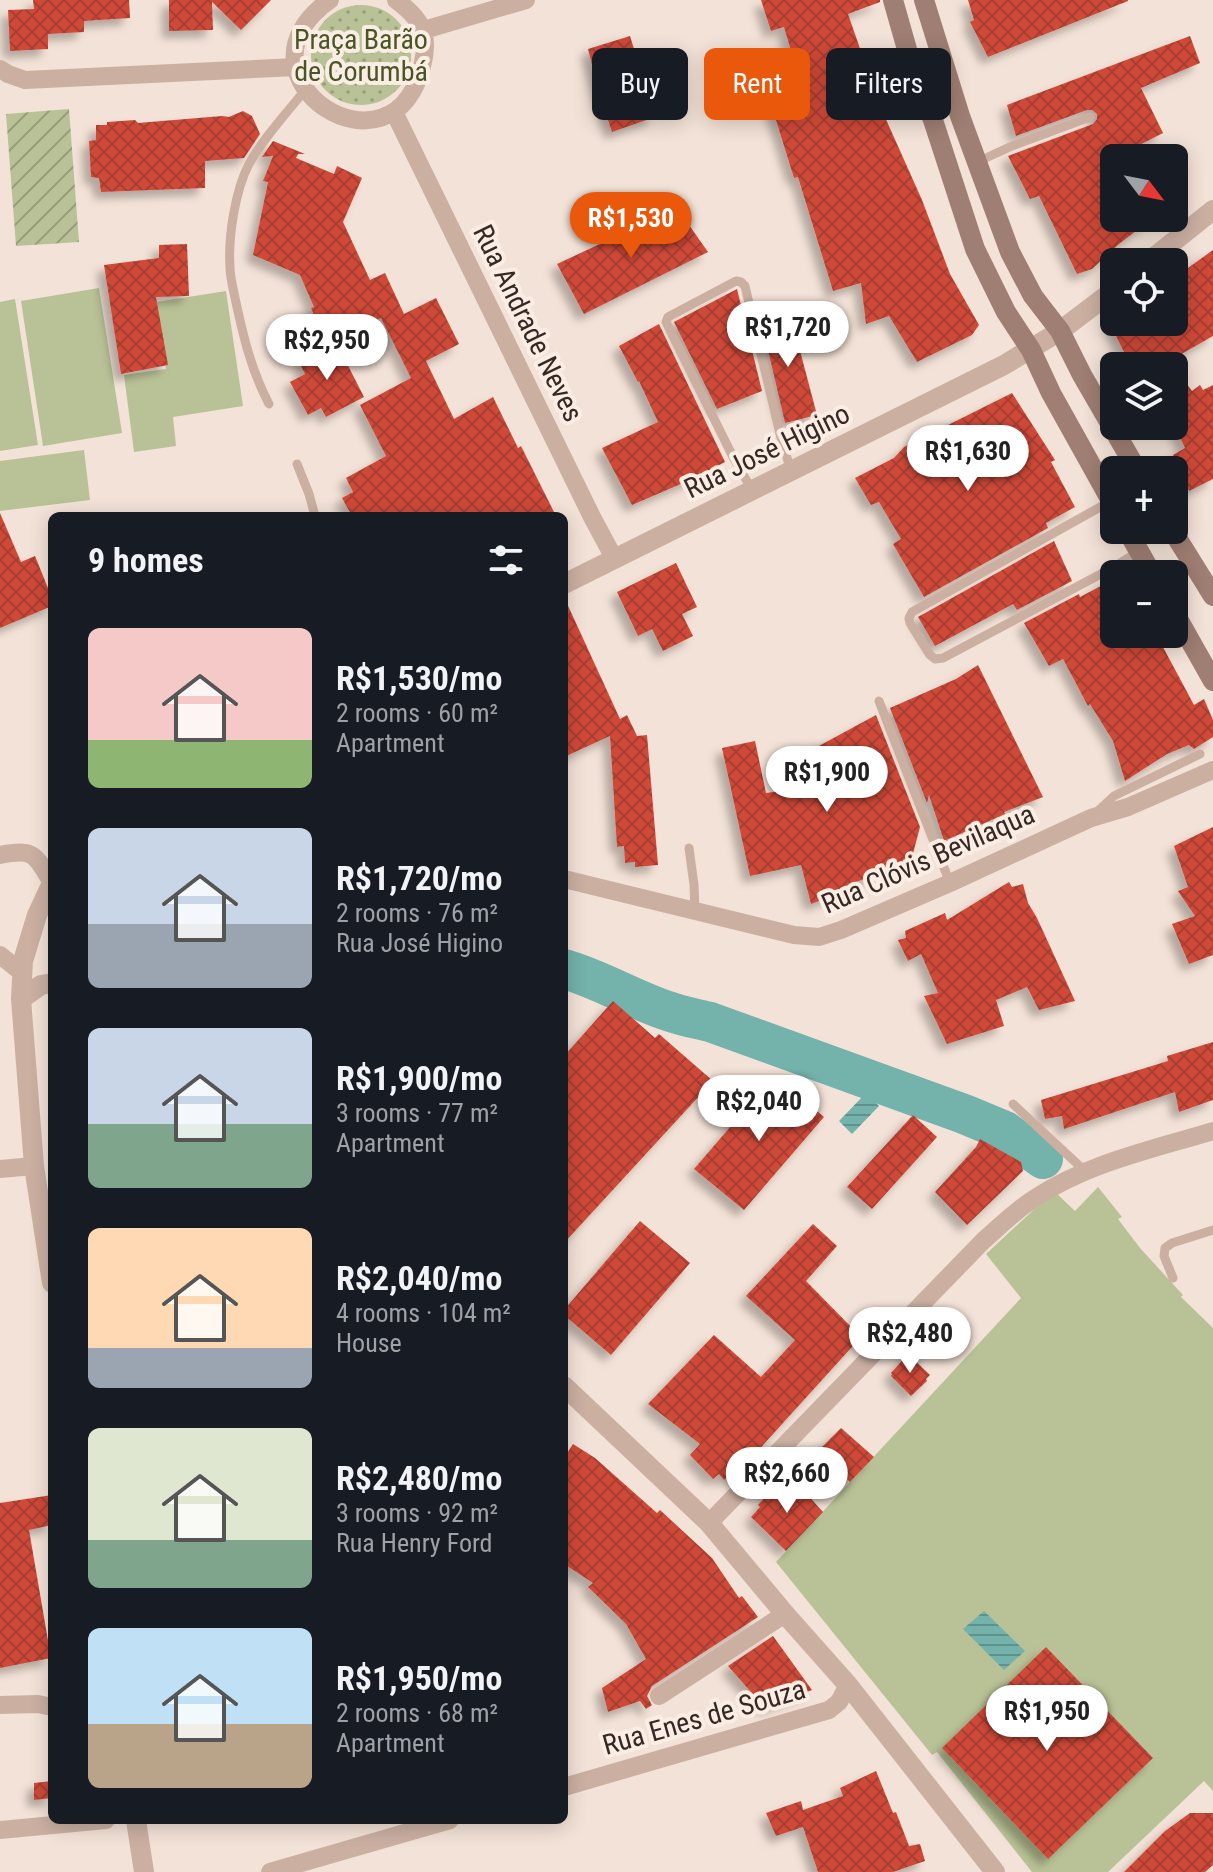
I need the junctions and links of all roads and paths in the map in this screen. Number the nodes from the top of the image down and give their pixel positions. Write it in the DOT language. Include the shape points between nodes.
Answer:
graph roads {
  1 [pos="330,0"];
  2 [pos="396,0"];
  3 [pos="526,0"];
  4 [pos="893,0"];
  5 [pos="924,0"];
  6 [pos="424,30"];
  7 [pos="296,67"];
  8 [pos="0,69"];
  9 [pos="305,90"];
  10 [pos="394,112"];
  11 [pos="1090,117"];
  12 [pos="977,162"];
  13 [pos="1213,210"];
  14 [pos="1166,248"];
  15 [pos="1100,301"];
  16 [pos="1060,331"];
  17 [pos="1031,350"];
  18 [pos="269,404"];
  19 [pos="1129,456"];
  20 [pos="297,464"];
  21 [pos="791,471"];
  22 [pos="1100,481"];
  23 [pos="752,490"];
  24 [pos="1100,511"];
  25 [pos="314,512"];
  26 [pos="1135,544"];
  27 [pos="1181,544"];
  28 [pos="1139,551"];
  29 [pos="614,558"];
  30 [pos="1144,560"];
  31 [pos="568,582"];
  32 [pos="1213,596"];
  33 [pos="1188,637"];
  34 [pos="1213,681"];
  35 [pos="879,701"];
  36 [pos="1200,754"];
  37 [pos="1213,770"];
  38 [pos="1091,818"];
  39 [pos="689,848"];
  40 [pos="0,855"];
  41 [pos="48,877"];
  42 [pos="568,880"];
  43 [pos="950,883"];
  44 [pos="48,892"];
  45 [pos="695,911"];
  46 [pos="0,955"];
  47 [pos="21,972"];
  48 [pos="48,984"];
  49 [pos="21,999"];
  50 [pos="1013,1104"];
  51 [pos="1213,1131"];
  52 [pos="34,1166"];
  53 [pos="0,1169"];
  54 [pos="1086,1172"];
  55 [pos="1213,1230"];
  56 [pos="48,1242"];
  57 [pos="1173,1278"];
  58 [pos="568,1390"];
  59 [pos="709,1523"];
  60 [pos="785,1614"];
  61 [pos="848,1685"];
  62 [pos="659,1696"];
  63 [pos="0,1705"];
  64 [pos="48,1706"];
  65 [pos="568,1786"];
  66 [pos="64,1824"];
  67 [pos="137,1824"];
  68 [pos="436,1824"];
  69 [pos="0,1830"];
  70 [pos="144,1872"];
  71 [pos="270,1872"];
  72 [pos="995,1872"];
  1 -- 7 [label="street" via="303,25 295,46"];
  2 -- 6 [label="street"];
  3 -- 6 [label="street"];
  4 -- 17 [label="main road" via="975,249"];
  5 -- 12 [label="main road"];
  6 -- 10 [label="street" via="420,76 411,96"];
  7 -- 8 [label="street" via="25,80"];
  7 -- 9 [label="street"];
  9 -- 10 [label="street" via="334,114 355,121 374,121"];
  9 -- 18 [label="lane" via="248,166 234,212 230,268 242,333"];
  10 -- 29 [label="street, Rua Andrade Neves"];
  11 -- 12 [label="lane"];
  12 -- 16 [label="main road" via="1010,252 1033,296"];
  13 -- 14 [label="street"];
  15 -- 16 [label="street, Rua José Higino"];
  16 -- 17 [label="street, Rua José Higino"];
  16 -- 19 [label="main road"];
  17 -- 21 [label="street, Rua José Higino"];
  17 -- 22 [label="main road"];
  20 -- 25 [label="lane"];
  21 -- 23 [label="street, Rua José Higino"];
  21 -- 23 [label="lane" via="745,286 736,281 666,322"];
  23 -- 29 [label="street, Rua José Higino"];
  24 -- 28 [label="lane" via="912,612 910,623 930,655 943,658"];
  26 -- 28 [label="main road"];
  27 -- 32 [label="main road"];
  28 -- 30 [label="main road"];
  29 -- 31 [label="street, Rua José Higino"];
  33 -- 34 [label="main road"];
  35 -- 43 [label="lane"];
  36 -- 38 [label="lane" via="1114,796"];
  37 -- 38 [label="street, Rua Clóvis Bevilaqua"];
  38 -- 43 [label="street, Rua Clóvis Bevilaqua"];
  39 -- 45 [label="lane"];
  40 -- 41 [label="street" via="32,855"];
  42 -- 45 [label="street, Rua Clóvis Bevilaqua"];
  43 -- 45 [label="street, Rua Clóvis Bevilaqua" via="819,937"];
  44 -- 47 [label="street"];
  46 -- 47 [label="street"];
  47 -- 49 [label="street"];
  48 -- 49 [label="street"];
  49 -- 52 [label="street"];
  50 -- 54 [label="lane"];
  51 -- 54 [label="street"];
  52 -- 53 [label="street"];
  52 -- 56 [label="street"];
  54 -- 59 [label="street" via="1012,1214"];
  55 -- 57 [label="lane" via="1165,1248"];
  58 -- 59 [label="street"];
  59 -- 60 [label="street"];
  60 -- 61 [label="street"];
  60 -- 62 [label="street"];
  61 -- 65 [label="street, Rua Enes de Souza" via="829,1710"];
  61 -- 72 [label="street"];
  63 -- 64 [label="street"];
  66 -- 69 [label="street"];
  67 -- 70 [label="street"];
  68 -- 71 [label="street"];
}
